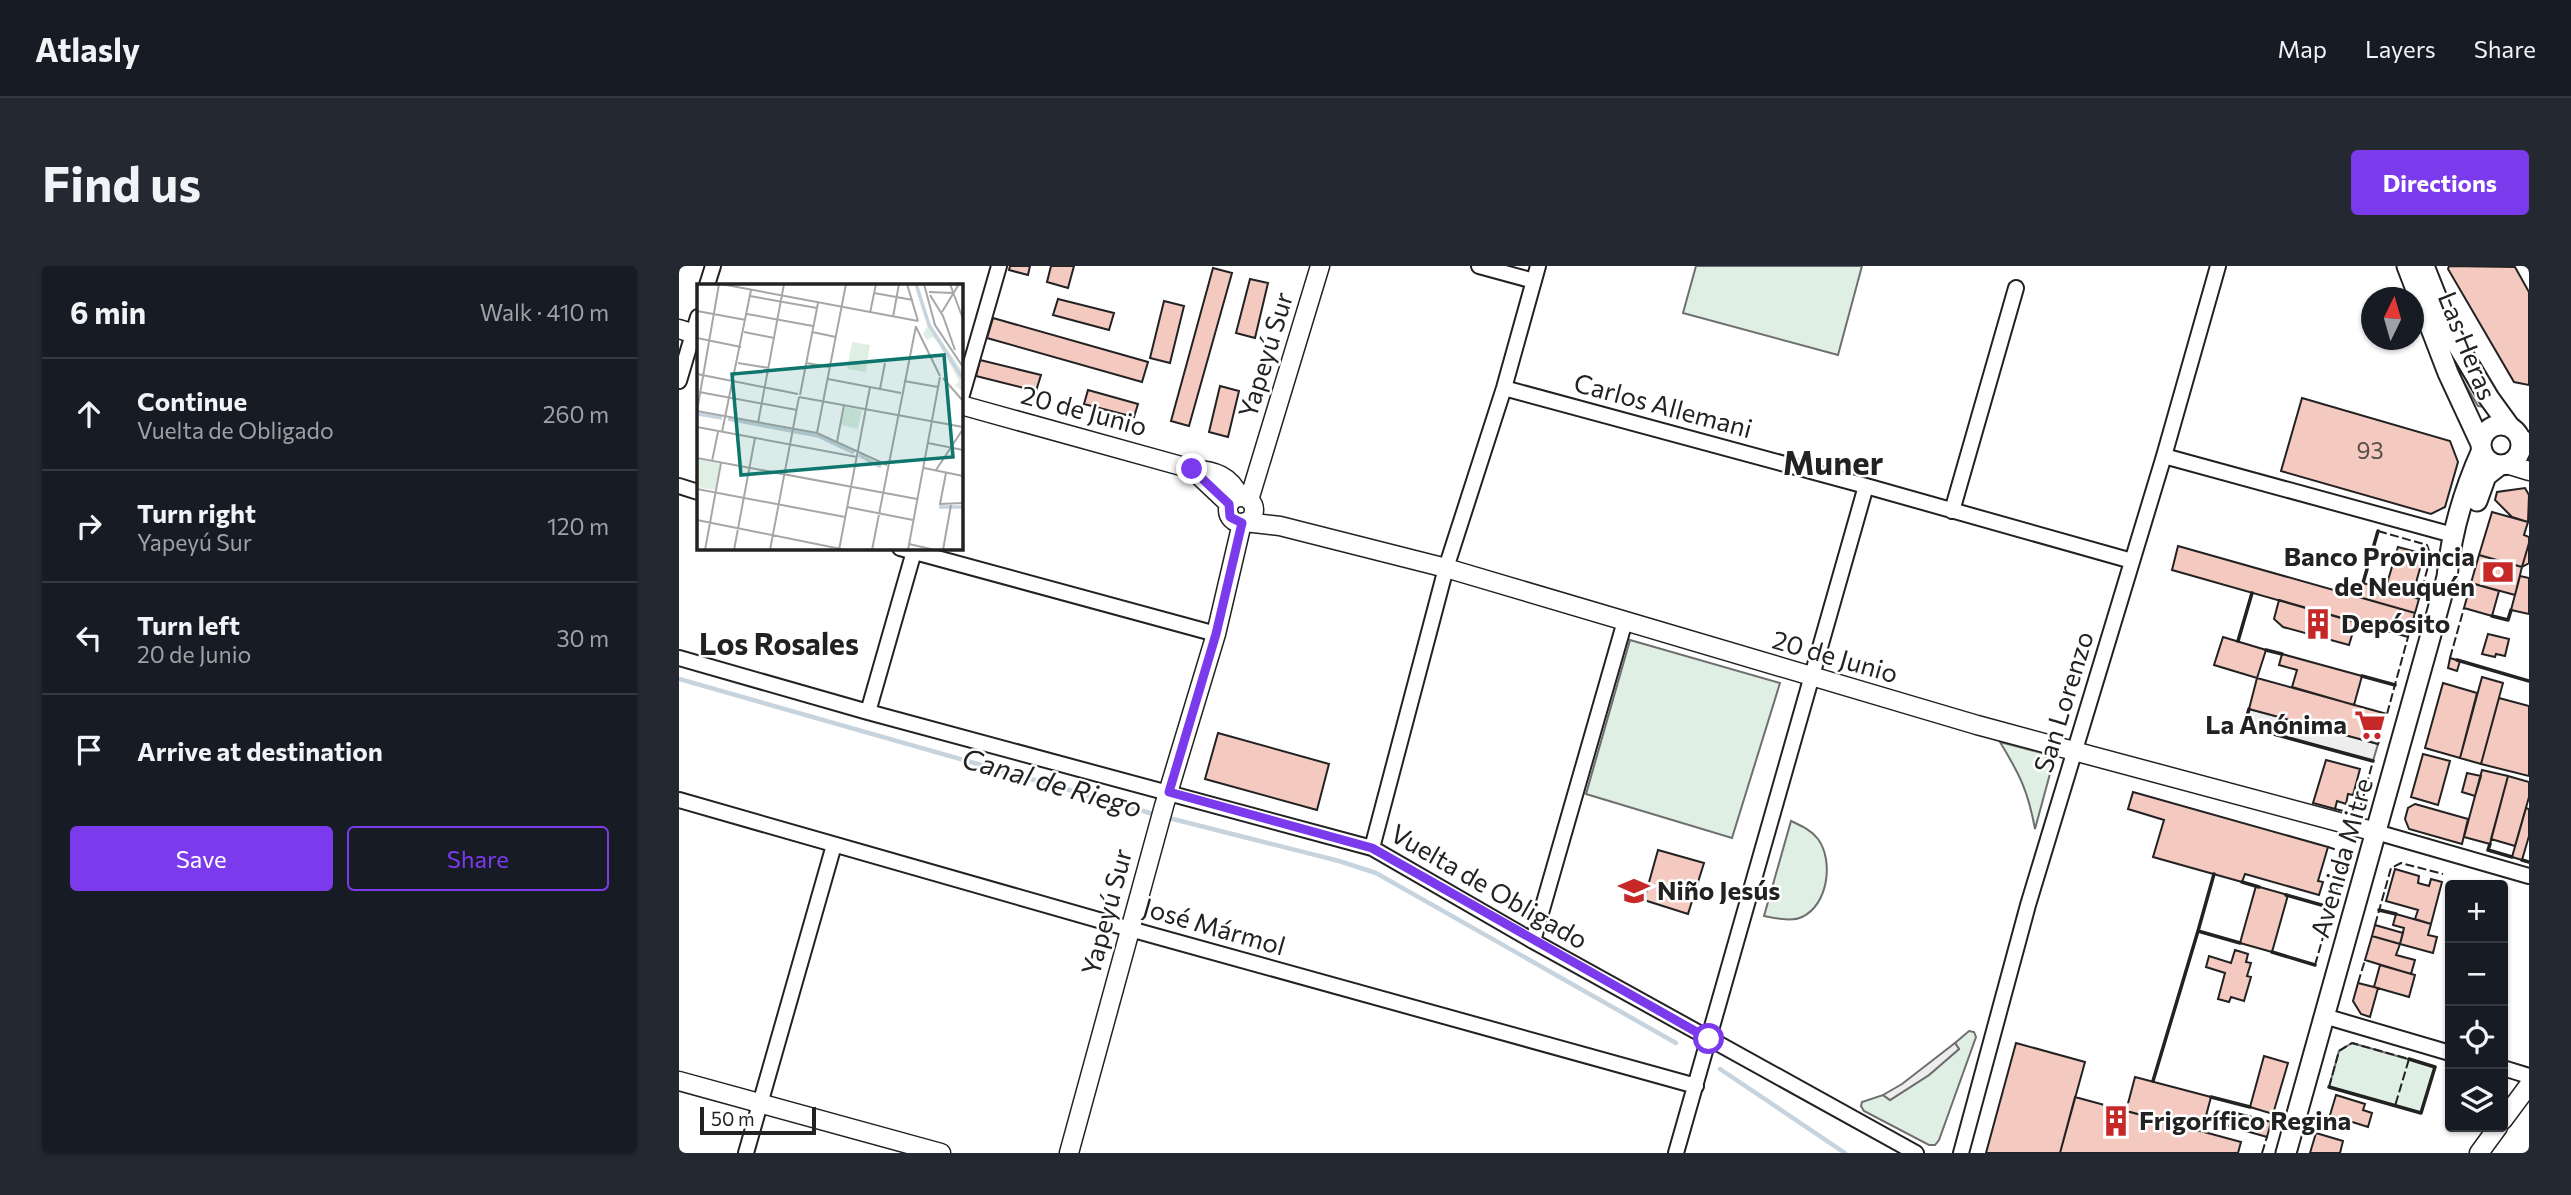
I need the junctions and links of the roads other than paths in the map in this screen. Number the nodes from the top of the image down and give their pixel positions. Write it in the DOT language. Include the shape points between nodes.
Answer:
graph roads {
  1 [pos="713,266"];
  2 [pos="999,266"];
  3 [pos="1321,266"];
  4 [pos="1479,266"];
  5 [pos="1538,266"];
  6 [pos="2218,266"];
  7 [pos="2407,266"];
  8 [pos="2424,266"];
  9 [pos="1534,281"];
  10 [pos="707,284"];
  11 [pos="2016,288"];
  12 [pos="692,328"];
  13 [pos="679,381"];
  14 [pos="1504,388"];
  15 [pos="963,391"];
  16 [pos="963,406"];
  17 [pos="2519,436"];
  18 [pos="2481,447"];
  19 [pos="2164,456"];
  20 [pos="2503,464"];
  21 [pos="2529,471"];
  22 [pos="679,486"];
  23 [pos="1866,486"];
  24 [pos="697,492"];
  25 [pos="1243,501"];
  26 [pos="1952,511"];
  27 [pos="1243,522"];
  28 [pos="1280,526"];
  29 [pos="2453,535"];
  30 [pos="910,550"];
  31 [pos="914,550"];
  32 [pos="2132,561"];
  33 [pos="1446,568"];
  34 [pos="2447,577"];
  35 [pos="1625,621"];
  36 [pos="1216,634"];
  37 [pos="679,658"];
  38 [pos="1812,678"];
  39 [pos="868,712"];
  40 [pos="2074,751"];
  41 [pos="1166,799"];
  42 [pos="679,800"];
  43 [pos="2376,832"];
  44 [pos="834,845"];
  45 [pos="1372,848"];
  46 [pos="2529,876"];
  47 [pos="1129,929"];
  48 [pos="1533,941"];
  49 [pos="2324,1016"];
  50 [pos="1709,1039"];
  51 [pos="2445,1052"];
  52 [pos="2508,1070"];
  53 [pos="2529,1076"];
  54 [pos="679,1081"];
  55 [pos="2529,1084"];
  56 [pos="1696,1086"];
  57 [pos="760,1104"];
  58 [pos="2508,1113"];
  59 [pos="2494,1132"];
  60 [pos="745,1153"];
  61 [pos="941,1153"];
  62 [pos="1069,1153"];
  63 [pos="1676,1153"];
  64 [pos="1916,1153"];
  65 [pos="1961,1153"];
  66 [pos="2286,1153"];
  67 [pos="2479,1153"];
  1 -- 10 [label="street"];
  2 -- 15 [label="street"];
  3 -- 25 [label="street, Yapeyú Sur"];
  4 -- 9 [label="street"];
  5 -- 9 [label="street"];
  6 -- 19 [label="street, San Lorenzo"];
  7 -- 18 [label="main road, Las Heras"];
  8 -- 17 [label="main road, Las Heras" via="2458,348"];
  9 -- 14 [label="street"];
  11 -- 26 [label="street"];
  12 -- 13 [label="street"];
  14 -- 23 [label="street, Carlos Allemani"];
  14 -- 33 [label="street"];
  16 -- 25 [label="street, 20 de Junio" via="1220,474 1234,485"];
  17 -- 18 [label="main road" via="2503,425 2490,428"];
  17 -- 20 [label="main road" via="2520,450"];
  18 -- 20 [label="main road" via="2488,461"];
  18 -- 29 [label="main road, Avenida Mitre"];
  19 -- 29 [label="street"];
  19 -- 32 [label="street, San Lorenzo"];
  20 -- 21 [label="street"];
  20 -- 34 [label="main road, Avenida Mitre" via="2489,471 2482,482 2466,539"];
  22 -- 24 [label="street"];
  23 -- 26 [label="street, Carlos Allemani"];
  23 -- 38 [label="street"];
  25 -- 27 [label="street" via="1230,517"];
  25 -- 28 [label="street, 20 de Junio"];
  26 -- 32 [label="street, Carlos Allemani"];
  27 -- 28 [label="street, 20 de Junio"];
  27 -- 36 [label="street, Yapeyú Sur"];
  28 -- 33 [label="street, 20 de Junio"];
  29 -- 34 [label="main road, Avenida Mitre"];
  30 -- 39 [label="street"];
  31 -- 36 [label="street"];
  32 -- 40 [label="street, San Lorenzo"];
  33 -- 35 [label="street, 20 de Junio"];
  33 -- 45 [label="street"];
  34 -- 43 [label="main road, Avenida Mitre"];
  35 -- 38 [label="street, 20 de Junio"];
  35 -- 48 [label="street"];
  36 -- 41 [label="street, Yapeyú Sur"];
  37 -- 39 [label="street, Vuelta de Obligado"];
  38 -- 40 [label="street, 20 de Junio"];
  38 -- 50 [label="street"];
  39 -- 41 [label="street, Vuelta de Obligado"];
  40 -- 43 [label="street, 20 de Junio"];
  40 -- 65 [label="street, San Lorenzo"];
  41 -- 45 [label="street, Vuelta de Obligado"];
  41 -- 47 [label="street, Yapeyú Sur"];
  42 -- 44 [label="street, José Mármol"];
  43 -- 46 [label="street"];
  43 -- 49 [label="main road, Avenida Mitre"];
  44 -- 47 [label="street, José Mármol"];
  44 -- 57 [label="street"];
  45 -- 48 [label="street, Vuelta de Obligado"];
  47 -- 56 [label="street, José Mármol"];
  47 -- 62 [label="street, Yapeyú Sur"];
  48 -- 50 [label="street, Vuelta de Obligado"];
  49 -- 51 [label="street"];
  49 -- 66 [label="main road, Avenida Mitre"];
  50 -- 56 [label="street"];
  50 -- 64 [label="street, Vuelta de Obligado"];
  52 -- 53 [label="street"];
  54 -- 57 [label="street"];
  55 -- 58 [label="street"];
  56 -- 63 [label="street"];
  57 -- 60 [label="street"];
  57 -- 61 [label="street"];
  59 -- 67 [label="street"];
}
